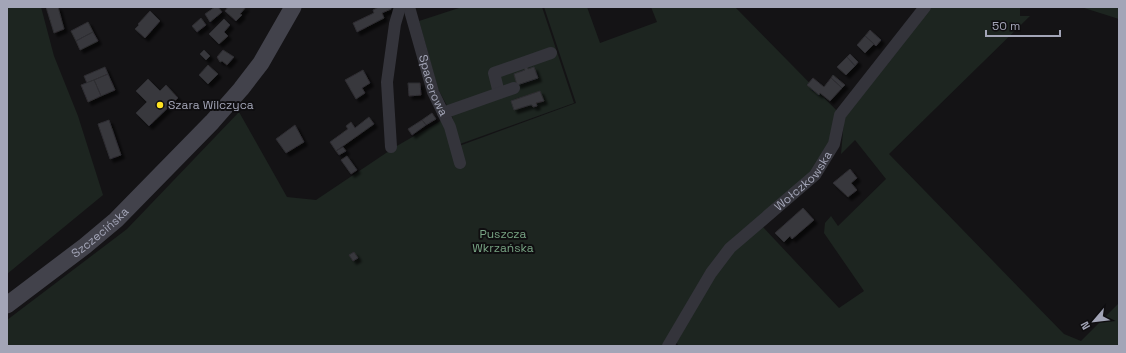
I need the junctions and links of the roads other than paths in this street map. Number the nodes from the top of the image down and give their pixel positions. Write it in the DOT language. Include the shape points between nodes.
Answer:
graph roads {
  1 [pos="282,7"];
  2 [pos="293,7"];
  3 [pos="400,7"];
  4 [pos="409,7"];
  5 [pos="925,7"];
  6 [pos="551,53"];
  7 [pos="514,88"];
  8 [pos="499,93"];
  9 [pos="443,113"];
  10 [pos="391,147"];
  11 [pos="183,150"];
  12 [pos="460,163"];
  13 [pos="7,305"];
  14 [pos="668,346"];
  1 -- 11 [label="main road, Szczecińska" via="253,57"];
  2 -- 11 [label="main road, Szczecińska" via="252,76 224,110"];
  3 -- 10 [label="street" via="395,24 387,82"];
  4 -- 9 [label="street, Spacerowa" via="433,92"];
  5 -- 14 [label="street, Wołczkowska" via="840,115 834,144 815,175 730,248 711,273"];
  6 -- 8 [label="street" via="494,73"];
  7 -- 8 [label="street"];
  8 -- 9 [label="street"];
  9 -- 12 [label="street, Spacerowa" via="450,127"];
  11 -- 13 [label="main road, Szczecińska" via="116,220"];
}
